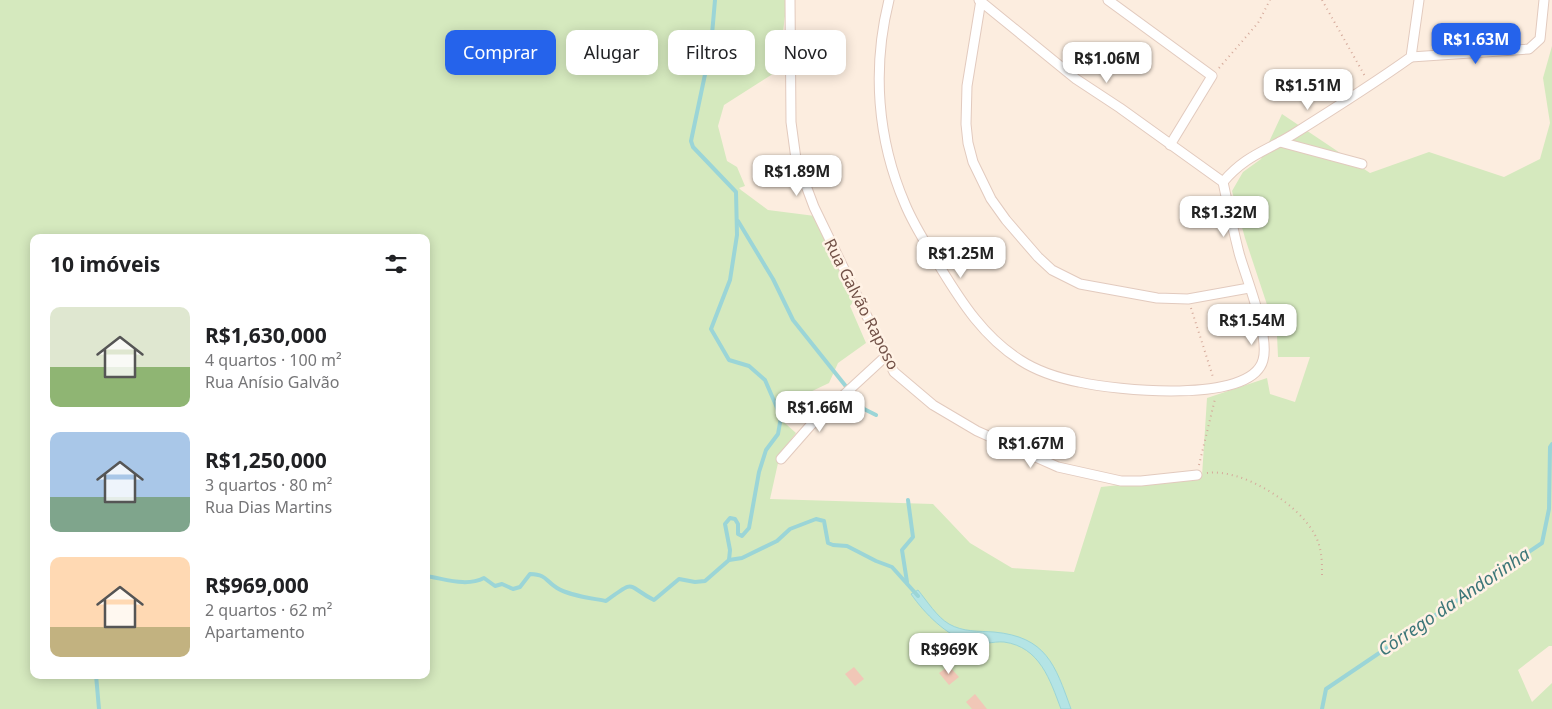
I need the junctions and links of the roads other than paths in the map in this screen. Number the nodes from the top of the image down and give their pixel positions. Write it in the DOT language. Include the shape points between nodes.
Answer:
graph roads {
  1 [pos="790,0"];
  2 [pos="889,0"];
  3 [pos="980,0"];
  4 [pos="1108,0"];
  5 [pos="1419,0"];
  6 [pos="1544,0"];
  7 [pos="1411,57"];
  8 [pos="1280,142"];
  9 [pos="1170,145"];
  10 [pos="1362,164"];
  11 [pos="1223,182"];
  12 [pos="1249,288"];
  13 [pos="886,356"];
  14 [pos="781,459"];
  15 [pos="1197,475"];
  1 -- 13 [label="street, Rua Galvão Raposo" via="791,122 796,159 814,207"];
  2 -- 12 [label="street" via="879,64 879,104 884,138 895,175 905,205 936,260 960,300 990,338 1042,372 1079,382 1157,391 1217,389 1250,376 1263,361 1263,337"];
  3 -- 9 [label="street" via="1076,79"];
  3 -- 12 [label="street" via="967,86 968,144 982,181 1006,220 1038,257 1066,278 1095,288 1133,295 1172,300"];
  4 -- 9 [label="street" via="1212,76"];
  5 -- 7 [label="street"];
  6 -- 7 [label="street" via="1540,39 1533,47 1523,51"];
  7 -- 8 [label="street"];
  8 -- 10 [label="street"];
  8 -- 11 [label="street" via="1243,161"];
  9 -- 11 [label="street"];
  11 -- 12 [label="street"];
  13 -- 14 [label="street" via="810,426"];
  13 -- 15 [label="street, Rua Galvão Raposo" via="894,372 933,405 977,432 1058,467 1121,481"];
}
